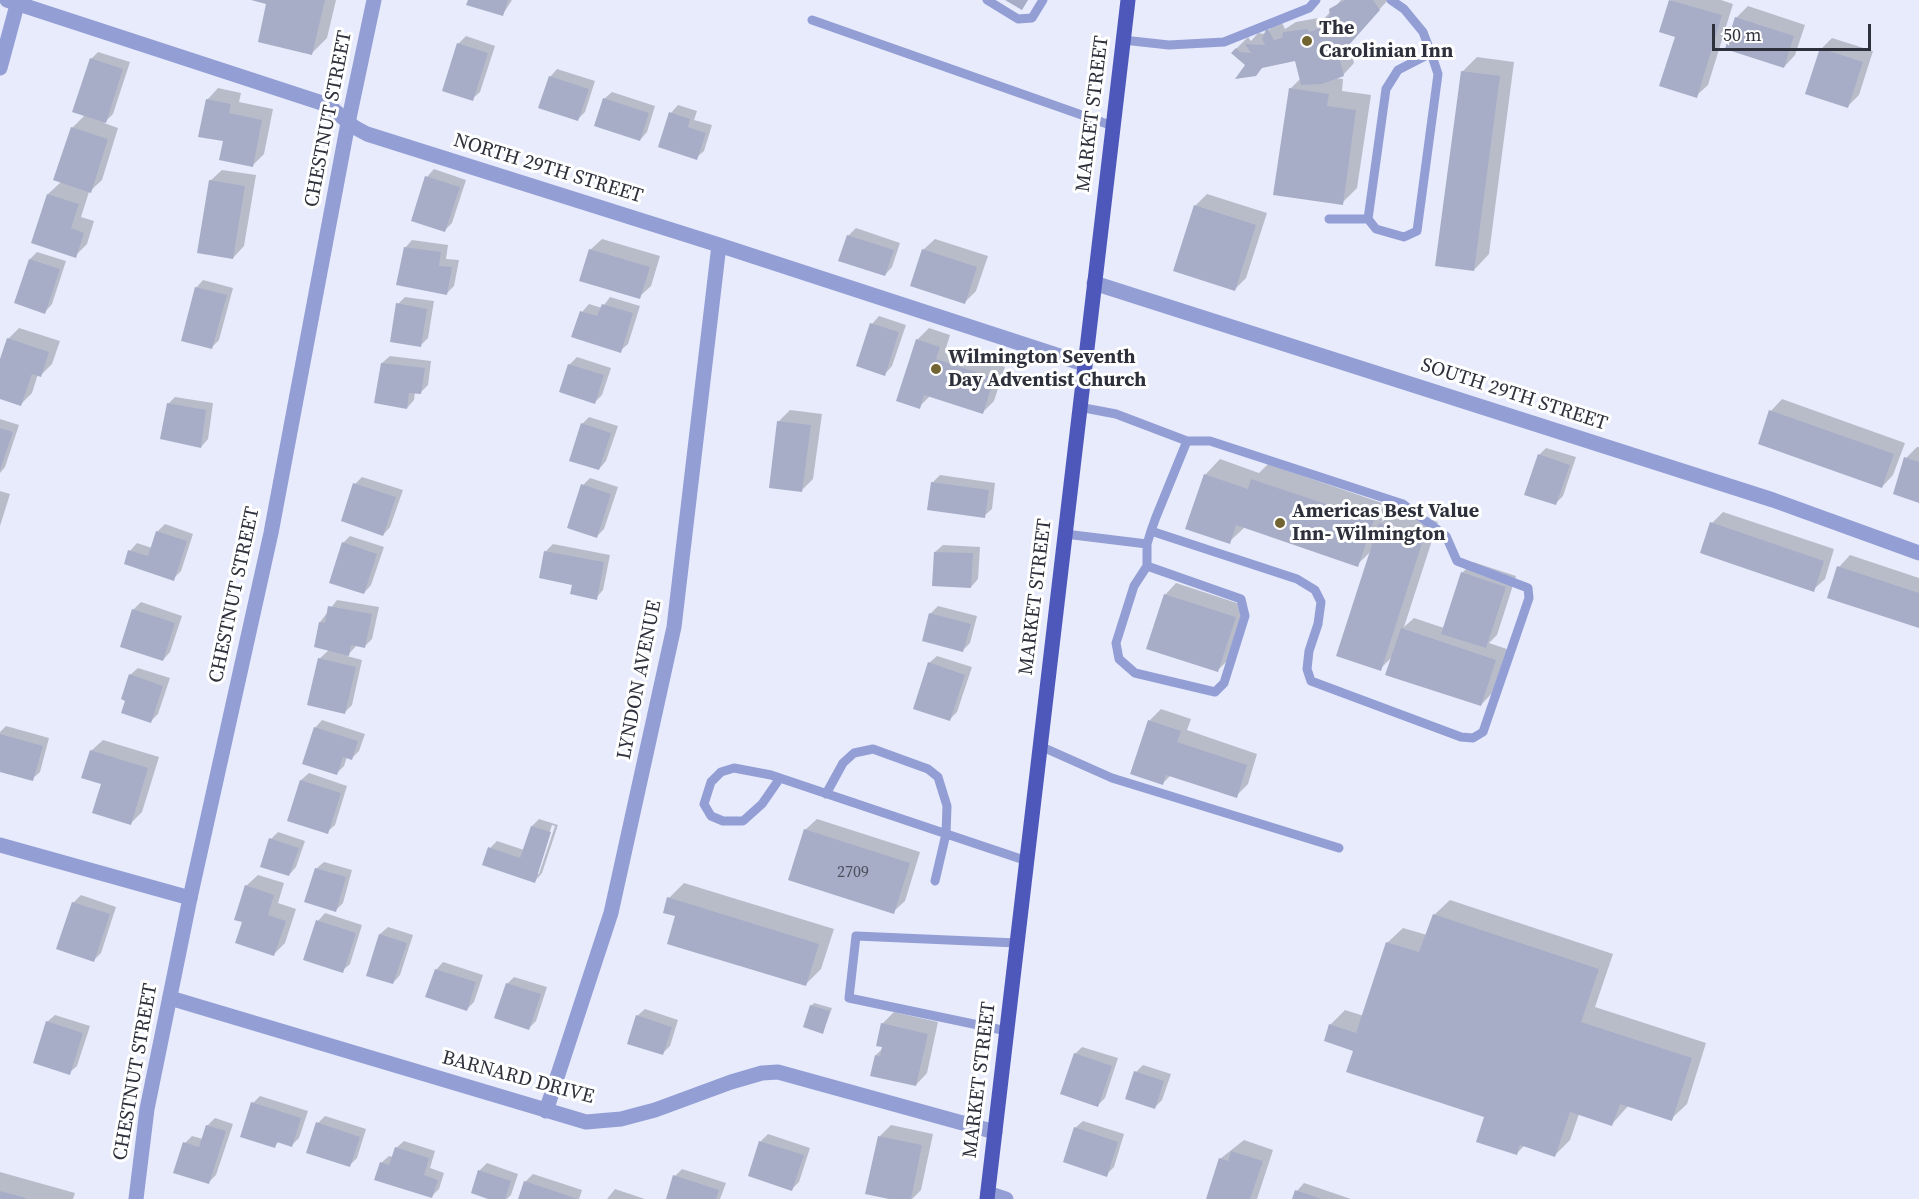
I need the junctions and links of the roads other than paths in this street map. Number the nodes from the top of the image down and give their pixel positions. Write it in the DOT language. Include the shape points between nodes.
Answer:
graph roads {
  1 [pos="374,0"];
  2 [pos="987,0"];
  3 [pos="1043,0"];
  4 [pos="1128,0"];
  5 [pos="1316,0"];
  6 [pos="1391,0"];
  7 [pos="12,2"];
  8 [pos="1406,4"];
  9 [pos="812,20"];
  10 [pos="1123,40"];
  11 [pos="1431,53"];
  12 [pos="0,68"];
  13 [pos="348,123"];
  14 [pos="1113,126"];
  15 [pos="1329,219"];
  16 [pos="1368,219"];
  17 [pos="719,244"];
  18 [pos="1094,284"];
  19 [pos="1084,364"];
  20 [pos="1080,408"];
  21 [pos="1187,441"];
  22 [pos="1151,531"];
  23 [pos="1065,534"];
  24 [pos="1147,544"];
  25 [pos="1919,553"];
  26 [pos="1147,566"];
  27 [pos="1040,746"];
  28 [pos="780,778"];
  29 [pos="826,794"];
  30 [pos="945,834"];
  31 [pos="0,845"];
  32 [pos="1339,848"];
  33 [pos="1027,861"];
  34 [pos="935,881"];
  35 [pos="190,898"];
  36 [pos="1017,943"];
  37 [pos="170,998"];
  38 [pos="1007,1030"];
  39 [pos="546,1111"];
  40 [pos="995,1132"];
  41 [pos="987,1196"];
  42 [pos="136,1199"];
  43 [pos="1006,1199"];
  1 -- 13 [label="street, CHESTNUT STREET"];
  2 -- 3 [label="lane" via="1018,19 1032,18"];
  4 -- 10 [label="main road, MARKET STREET"];
  5 -- 10 [label="lane" via="1309,8 1224,42 1169,45"];
  6 -- 8 [label="lane"];
  7 -- 12 [label="street"];
  7 -- 13 [label="street, NORTH 29TH STREET" via="328,105"];
  8 -- 11 [label="lane"];
  9 -- 14 [label="lane"];
  10 -- 14 [label="main road, MARKET STREET"];
  11 -- 16 [label="lane" via="1398,70 1386,89"];
  11 -- 16 [label="lane" via="1438,74 1418,231 1404,237 1376,229"];
  13 -- 17 [label="street, NORTH 29TH STREET" via="367,134"];
  13 -- 35 [label="street, CHESTNUT STREET" via="271,533"];
  14 -- 18 [label="main road, MARKET STREET"];
  15 -- 16 [label="lane"];
  17 -- 19 [label="street, NORTH 29TH STREET"];
  17 -- 39 [label="street, LYNDON AVENUE" via="674,627 610,913"];
  18 -- 19 [label="main road, MARKET STREET"];
  18 -- 25 [label="street, SOUTH 29TH STREET" via="1773,500"];
  19 -- 20 [label="main road, MARKET STREET"];
  20 -- 21 [label="lane" via="1116,414"];
  20 -- 23 [label="main road, MARKET STREET"];
  21 -- 22 [label="lane"];
  21 -- 22 [label="lane" via="1210,441 1403,504 1446,536 1457,561 1528,588 1529,598 1483,732 1473,738 1461,737 1311,681 1307,669 1309,651 1321,602 1315,590 1297,579"];
  22 -- 24 [label="lane"];
  23 -- 24 [label="lane"];
  23 -- 27 [label="main road, MARKET STREET"];
  24 -- 26 [label="lane"];
  26 -- 26 [label="lane" via="1134,586 1116,643 1119,659 1135,673 1215,693 1224,683 1245,616 1241,599"];
  27 -- 32 [label="lane" via="1112,778"];
  27 -- 33 [label="main road, MARKET STREET"];
  28 -- 28 [label="lane" via="734,768 721,772 711,782 704,804 711,816 743,821 762,804"];
  28 -- 29 [label="lane"];
  29 -- 30 [label="lane"];
  29 -- 30 [label="lane" via="843,763 854,753 873,749 900,758 938,777 947,806"];
  30 -- 33 [label="lane"];
  30 -- 34 [label="lane"];
  31 -- 35 [label="street"];
  33 -- 36 [label="main road, MARKET STREET"];
  35 -- 37 [label="street, CHESTNUT STREET"];
  36 -- 38 [label="main road, MARKET STREET"];
  36 -- 38 [label="lane" via="856,936 849,998"];
  37 -- 39 [label="street, BARNARD DRIVE"];
  37 -- 42 [label="street, CHESTNUT STREET" via="147,1109"];
  38 -- 40 [label="main road, MARKET STREET"];
  39 -- 40 [label="street, BARNARD DRIVE" via="586,1122 621,1119 731,1082 778,1072"];
  40 -- 41 [label="main road, MARKET STREET"];
  41 -- 43 [label="street"];
}
